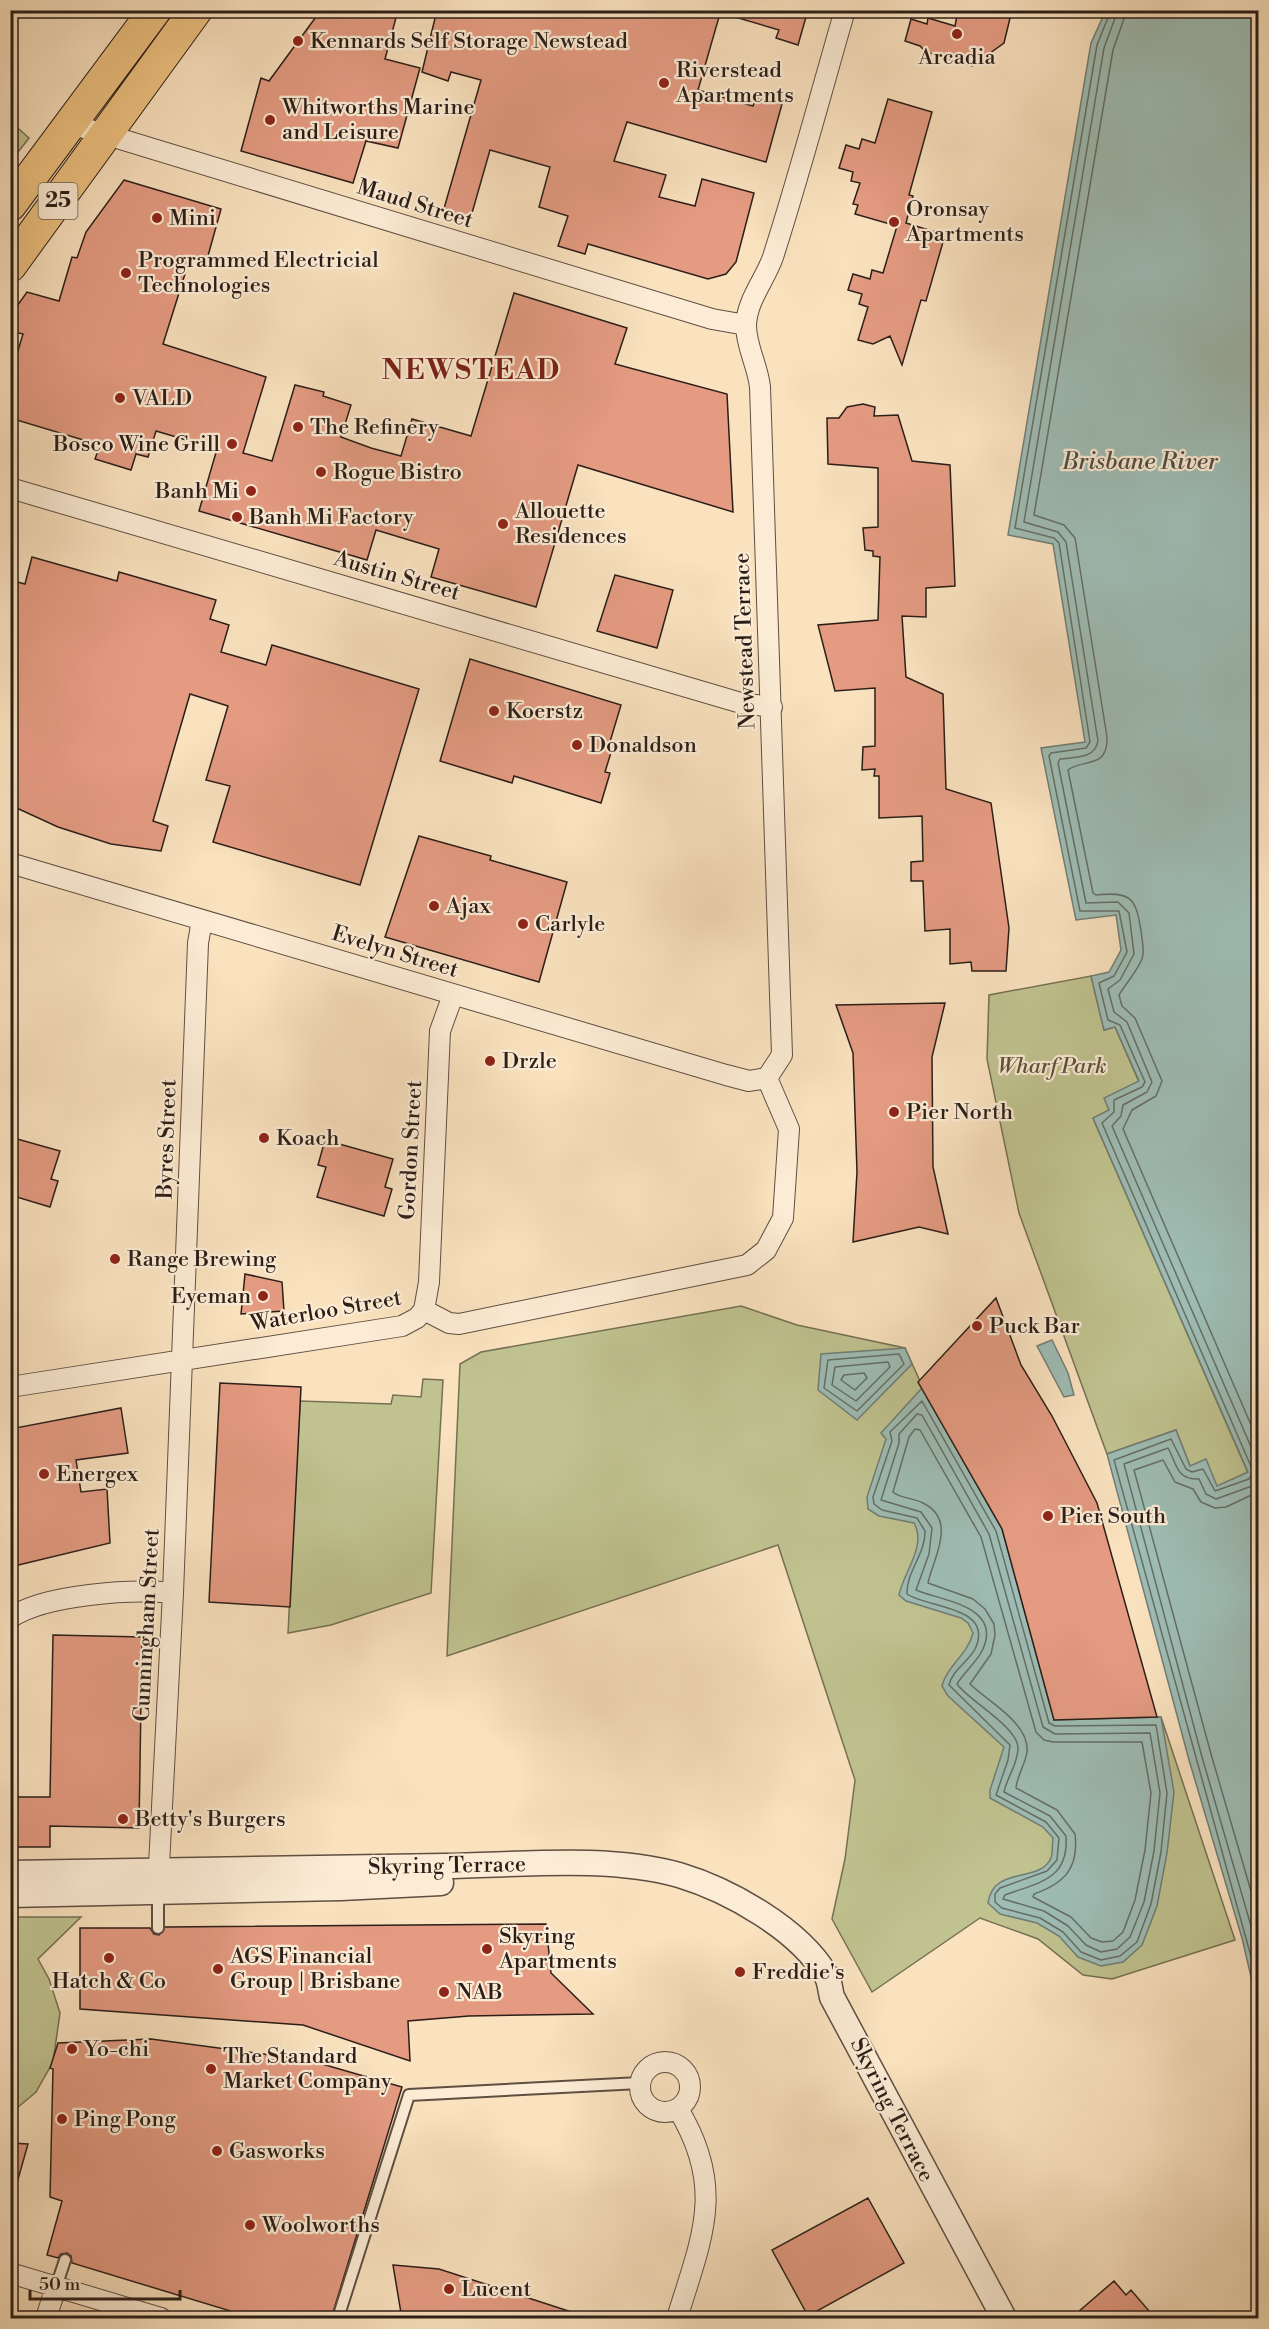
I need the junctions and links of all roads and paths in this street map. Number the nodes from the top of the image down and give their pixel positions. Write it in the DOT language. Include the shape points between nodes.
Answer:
graph roads {
  1 [pos="155,10"];
  2 [pos="196,10"];
  3 [pos="845,10"];
  4 [pos="71,124"];
  5 [pos="105,135"];
  6 [pos="10,205"];
  7 [pos="10,266"];
  8 [pos="746,325"];
  9 [pos="10,488"];
  10 [pos="772,706"];
  11 [pos="10,862"];
  12 [pos="201,920"];
  13 [pos="453,995"];
  14 [pos="767,1078"];
  15 [pos="424,1310"];
  16 [pos="183,1360"];
  17 [pos="10,1387"];
  18 [pos="173,1593"];
  19 [pos="10,1618"];
  20 [pos="10,1873"];
  21 [pos="158,1881"];
  22 [pos="10,1895"];
  23 [pos="158,1928"];
  24 [pos="640,2084"];
  25 [pos="678,2109"];
  26 [pos="951,2224"];
  27 [pos="65,2260"];
  28 [pos="10,2273"];
  29 [pos="56,2287"];
  30 [pos="46,2319"];
  31 [pos="162,2319"];
  32 [pos="339,2319"];
  33 [pos="677,2319"];
  34 [pos="985,2319"];
  35 [pos="1004,2319"];
  1 -- 4 [label="main road, 25"];
  2 -- 5 [label="main road, 25"];
  3 -- 8 [label="street, Newstead Terrace" via="772,259 753,298"];
  4 -- 5 [label="street, Maud Street"];
  4 -- 6 [label="main road, 25"];
  5 -- 7 [label="main road, 25"];
  5 -- 8 [label="street, Maud Street" via="712,319"];
  8 -- 10 [label="street, Newstead Terrace" via="760,387"];
  9 -- 10 [label="street, Austin Street" via="741,703"];
  10 -- 14 [label="street, Newstead Terrace" via="782,1055"];
  11 -- 12 [label="street, Evelyn Street"];
  12 -- 13 [label="street, Evelyn Street"];
  12 -- 16 [label="street, Byres Street"];
  13 -- 14 [label="street, Evelyn Street" via="726,1076 749,1081"];
  13 -- 15 [label="street, Gordon Street" via="440,1031 429,1282"];
  14 -- 15 [label="street, Waterloo Street" via="789,1129 783,1218 766,1250 747,1265 459,1324"];
  15 -- 16 [label="street, Waterloo Street" via="402,1326"];
  16 -- 17 [label="street, Waterloo Street"];
  16 -- 18 [label="street, Cunningham Street"];
  18 -- 19 [label="street" via="137,1592 40,1603"];
  18 -- 21 [label="street, Cunningham Street"];
  20 -- 21 [label="street, Skyring Terrace"];
  21 -- 22 [label="street, Skyring Terrace"];
  21 -- 23 [label="lane"];
  21 -- 26 [label="street, Skyring Terrace" via="549,1864 642,1868 721,1890 757,1910 810,1955 827,1976 832,1997"];
  24 -- 25 [label="street" via="642,2097 651,2108 664,2112"];
  24 -- 25 [label="street" via="652,2065 668,2062 679,2066 689,2079 690,2090"];
  24 -- 32 [label="lane" via="409,2095"];
  25 -- 33 [label="street" via="696,2139 707,2196 700,2241"];
  26 -- 34 [label="street, Skyring Terrace"];
  26 -- 35 [label="street, Skyring Terrace"];
  27 -- 29 [label="lane"];
  28 -- 29 [label="street"];
  29 -- 30 [label="street"];
  29 -- 31 [label="street"];
}
